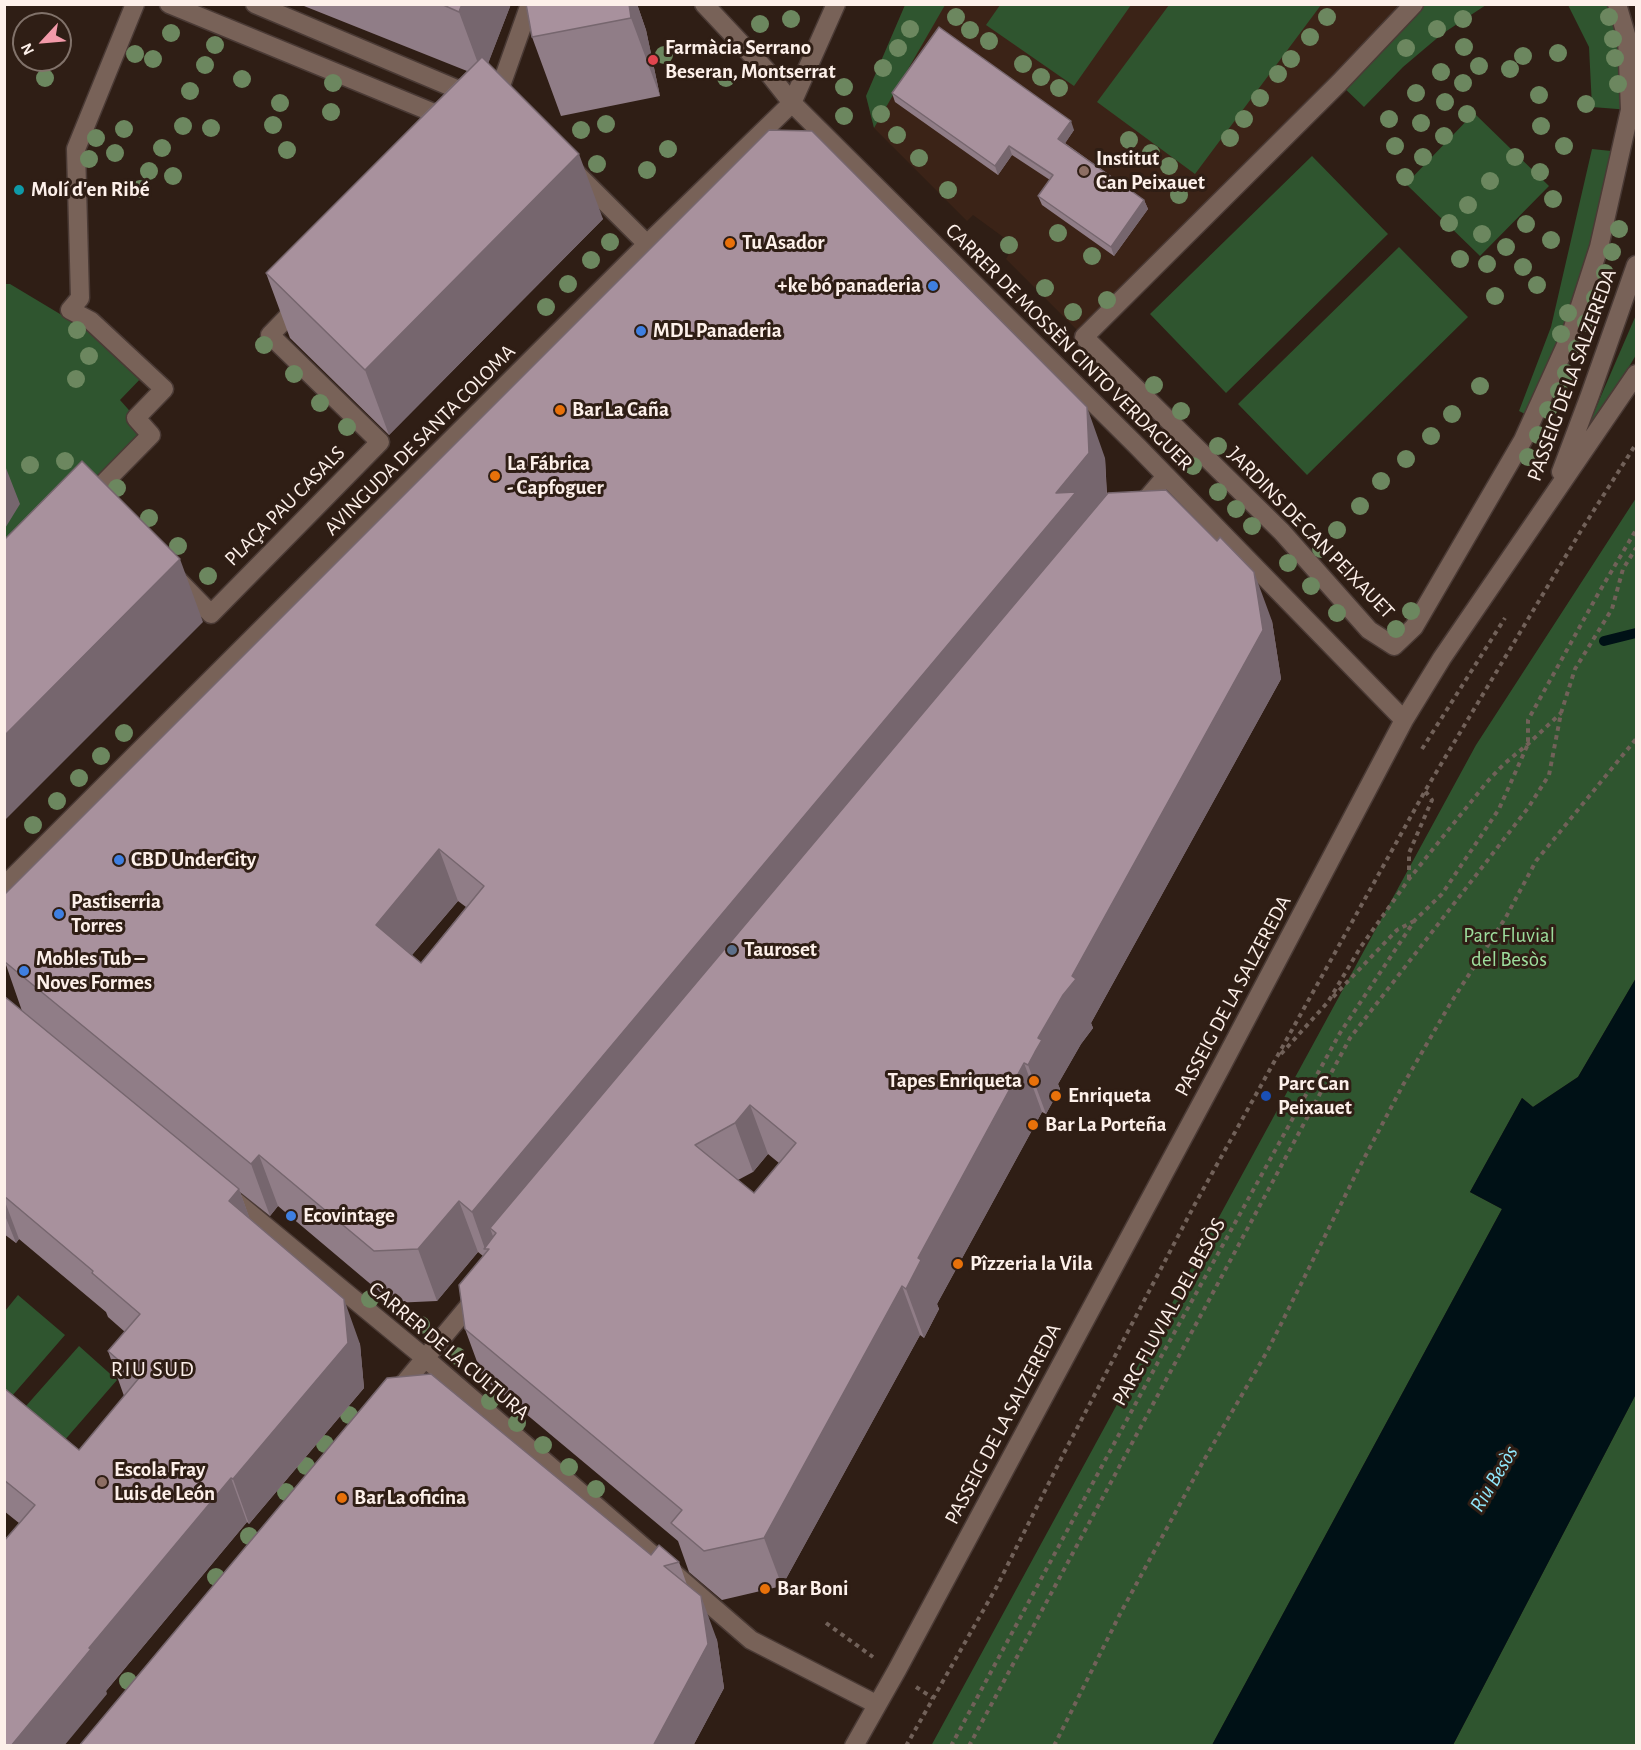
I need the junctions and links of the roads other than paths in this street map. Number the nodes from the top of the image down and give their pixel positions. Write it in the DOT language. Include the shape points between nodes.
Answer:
graph roads {
  1 [pos="135,4"];
  2 [pos="170,4"];
  3 [pos="255,4"];
  4 [pos="530,4"];
  5 [pos="704,4"];
  6 [pos="836,4"];
  7 [pos="1414,4"];
  8 [pos="1617,4"];
  9 [pos="792,103"];
  10 [pos="465,125"];
  11 [pos="564,161"];
  12 [pos="647,244"];
  13 [pos="1636,265"];
  14 [pos="311,294"];
  15 [pos="1636,374"];
  16 [pos="1166,476"];
  17 [pos="1550,500"];
  18 [pos="106,509"];
  19 [pos="1125,524"];
  20 [pos="162,565"];
  21 [pos="1404,720"];
  22 [pos="4,886"];
  23 [pos="214,1185"];
  24 [pos="487,1285"];
  25 [pos="425,1358"];
  26 [pos="387,1404"];
  27 [pos="876,1704"];
  28 [pos="854,1746"];
  1 -- 18 [label="street" via="76,149 80,298 70,310 91,321 164,389 136,418 151,435 92,495"];
  2 -- 10 [label="street"];
  3 -- 4 [label="street" via="471,96 502,98"];
  5 -- 9 [label="street, CARRER DE MOSSÈN CINTO VERDAGUER"];
  6 -- 9 [label="street, AVINGUDA DE SANTA COLOMA"];
  7 -- 8 [label="street, JARDINS DE CAN PEIXAUET" via="1084,337 1282,532 1369,630 1394,646 1414,627 1523,440 1571,334 1599,247 1630,110 1627,38"];
  9 -- 12 [label="street, AVINGUDA DE SANTA COLOMA"];
  9 -- 16 [label="street, CARRER DE MOSSÈN CINTO VERDAGUER"];
  11 -- 12 [label="street"];
  12 -- 22 [label="street, AVINGUDA DE SANTA COLOMA"];
  13 -- 17 [label="street, PASSEIG DE LA SALZEREDA"];
  14 -- 20 [label="street, PLAÇA PAU CASALS" via="270,335 380,442 211,614"];
  15 -- 17 [label="street, PASSEIG DE LA SALZEREDA"];
  16 -- 19 [label="street"];
  16 -- 21 [label="street, CARRER DE MOSSÈN CINTO VERDAGUER"];
  17 -- 21 [label="street, PASSEIG DE LA SALZEREDA"];
  21 -- 27 [label="street, PASSEIG DE LA SALZEREDA"];
  23 -- 25 [label="street, CARRER DE LA CULTURA"];
  24 -- 25 [label="street"];
  25 -- 26 [label="street"];
  25 -- 27 [label="street, CARRER DE LA CULTURA" via="751,1640"];
  27 -- 28 [label="street, PASSEIG DE LA SALZEREDA"];
}
